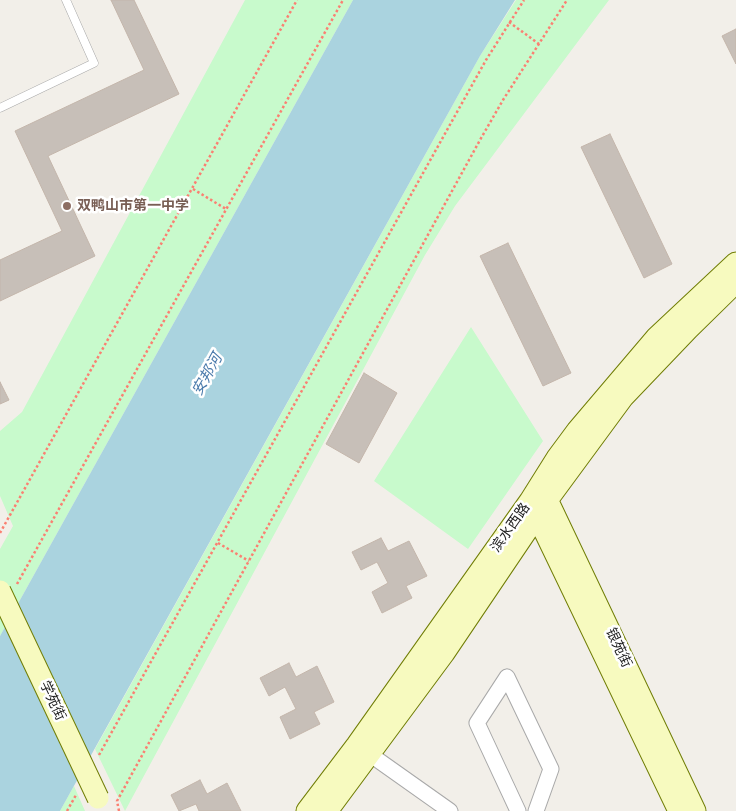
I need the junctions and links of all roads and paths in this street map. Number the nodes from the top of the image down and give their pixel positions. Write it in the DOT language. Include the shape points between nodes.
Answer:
graph roads {
  1 [pos="66,0"];
  2 [pos="297,0"];
  3 [pos="343,0"];
  4 [pos="524,0"];
  5 [pos="568,0"];
  6 [pos="509,22"];
  7 [pos="539,44"];
  8 [pos="0,108"];
  9 [pos="192,189"];
  10 [pos="226,209"];
  11 [pos="736,263"];
  12 [pos="736,282"];
  13 [pos="538,500"];
  14 [pos="0,533"];
  15 [pos="217,543"];
  16 [pos="249,561"];
  17 [pos="7,590"];
  18 [pos="363,750"];
  19 [pos="96,759"];
  20 [pos="77,794"];
  21 [pos="102,805"];
  22 [pos="67,811"];
  23 [pos="119,811"];
  24 [pos="306,811"];
  25 [pos="327,811"];
  26 [pos="450,811"];
  27 [pos="518,811"];
  28 [pos="536,811"];
  29 [pos="679,811"];
  30 [pos="695,811"];
  1 -- 8 [label="lane" via="94,63"];
  2 -- 9 [label="path"];
  3 -- 10 [label="path"];
  4 -- 6 [label="path"];
  5 -- 7 [label="path"];
  6 -- 7 [label="path"];
  6 -- 15 [label="path"];
  7 -- 16 [label="path" via="503,100"];
  9 -- 10 [label="path"];
  9 -- 14 [label="path"];
  10 -- 17 [label="path"];
  11 -- 13 [label="main road, 滨水西路" via="656,338 577,431"];
  12 -- 13 [label="main road, 滨水西路" via="623,397"];
  13 -- 18 [label="main road, 滨水西路"];
  13 -- 29 [label="main road, 银苑街"];
  13 -- 30 [label="main road, 银苑街"];
  15 -- 16 [label="path"];
  15 -- 19 [label="path"];
  16 -- 23 [label="path" via="117,800"];
  17 -- 21 [label="main road, 学苑街, bridge"];
  18 -- 24 [label="main road, 滨水西路"];
  18 -- 25 [label="main road, 滨水西路"];
  18 -- 26 [label="street"];
  20 -- 22 [label="path"];
  27 -- 28 [label="street" via="477,723 507,677 552,769"];
}
